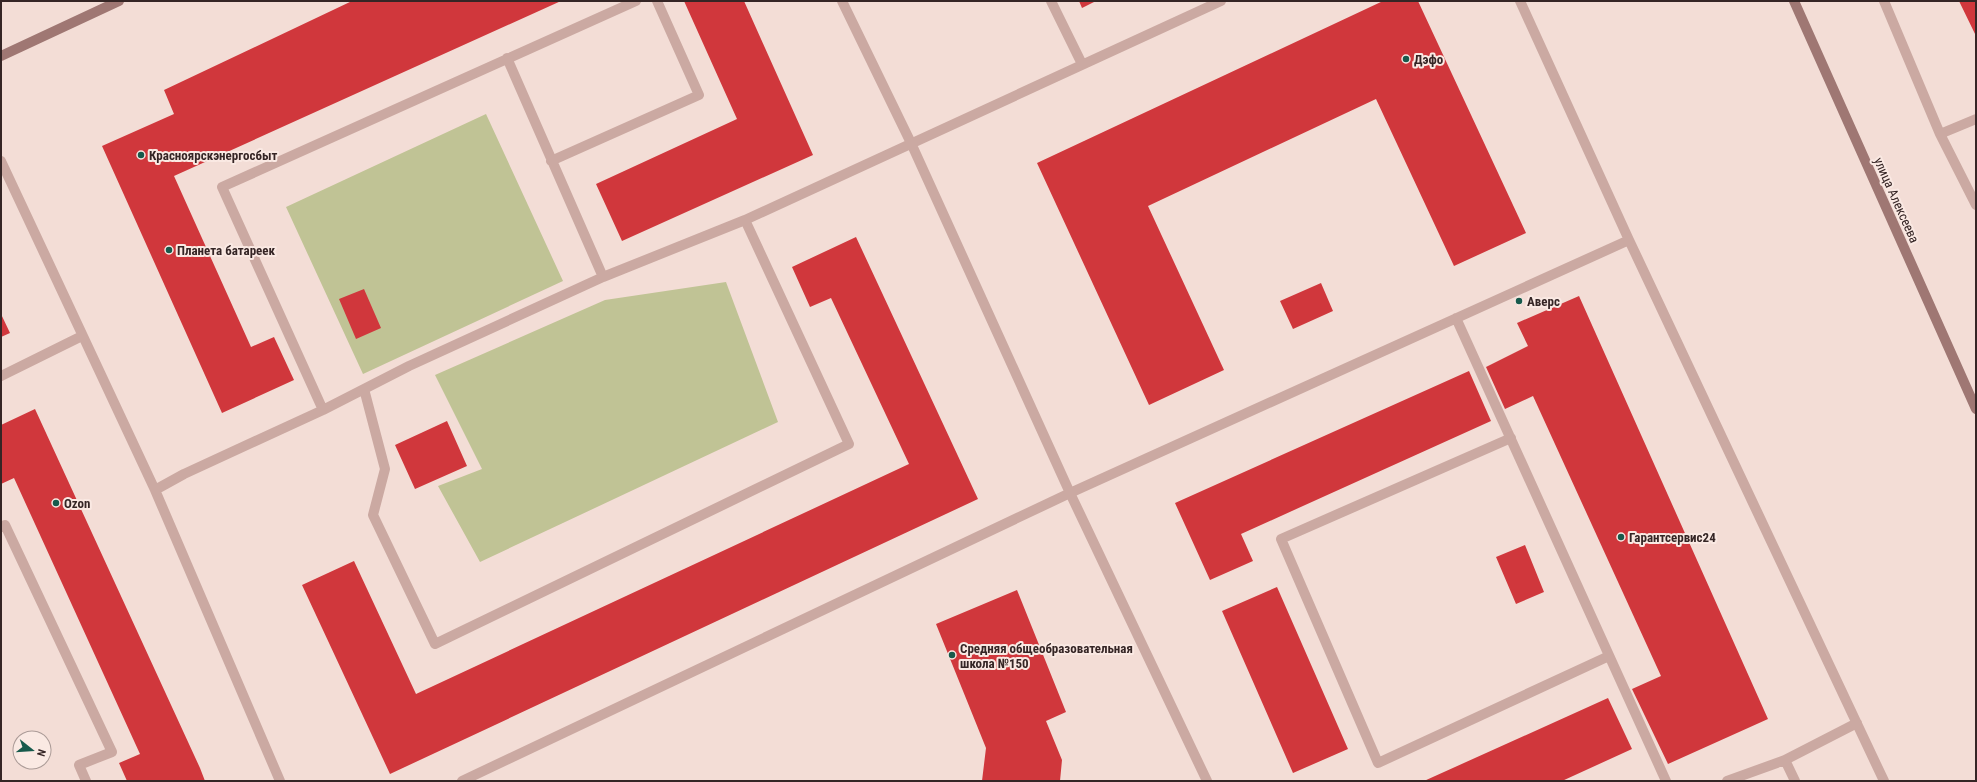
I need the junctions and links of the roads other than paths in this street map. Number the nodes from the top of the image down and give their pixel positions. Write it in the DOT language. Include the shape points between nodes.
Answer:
graph roads {
  1 [pos="119,1"];
  2 [pos="636,1"];
  3 [pos="657,1"];
  4 [pos="842,1"];
  5 [pos="1051,1"];
  6 [pos="1221,1"];
  7 [pos="1520,1"];
  8 [pos="1794,1"];
  9 [pos="1884,1"];
  10 [pos="1,56"];
  11 [pos="507,58"];
  12 [pos="1082,64"];
  13 [pos="1976,119"];
  14 [pos="1940,134"];
  15 [pos="912,143"];
  16 [pos="1,161"];
  17 [pos="551,161"];
  18 [pos="1976,205"];
  19 [pos="745,220"];
  20 [pos="1629,240"];
  21 [pos="603,277"];
  22 [pos="1456,318"];
  23 [pos="82,336"];
  24 [pos="1,376"];
  25 [pos="364,389"];
  26 [pos="323,410"];
  27 [pos="1976,410"];
  28 [pos="1511,438"];
  29 [pos="155,490"];
  30 [pos="1070,493"];
  31 [pos="1,527"];
  32 [pos="1609,656"];
  33 [pos="1857,723"];
  34 [pos="1785,760"];
  35 [pos="86,781"];
  36 [pos="280,781"];
  37 [pos="462,781"];
  38 [pos="1207,781"];
  39 [pos="1666,781"];
  40 [pos="1727,781"];
  41 [pos="1795,781"];
  42 [pos="1884,781"];
  1 -- 10 [label="street"];
  2 -- 11 [label="lane"];
  3 -- 17 [label="lane" via="699,95"];
  4 -- 15 [label="lane"];
  5 -- 12 [label="lane"];
  6 -- 12 [label="lane"];
  7 -- 20 [label="lane"];
  8 -- 27 [label="street, улица Алексеева"];
  9 -- 14 [label="lane"];
  11 -- 17 [label="lane"];
  11 -- 26 [label="lane" via="222,187"];
  12 -- 15 [label="lane"];
  13 -- 14 [label="lane"];
  14 -- 18 [label="lane"];
  15 -- 19 [label="lane"];
  15 -- 30 [label="lane"];
  16 -- 23 [label="lane"];
  17 -- 21 [label="lane"];
  19 -- 21 [label="lane"];
  19 -- 25 [label="lane" via="849,444 435,644 373,515 385,469"];
  20 -- 22 [label="lane"];
  20 -- 33 [label="lane"];
  21 -- 25 [label="lane"];
  22 -- 28 [label="lane"];
  22 -- 30 [label="lane"];
  23 -- 24 [label="lane"];
  23 -- 29 [label="lane"];
  25 -- 26 [label="lane"];
  26 -- 29 [label="lane"];
  28 -- 32 [label="lane"];
  28 -- 32 [label="lane" via="1281,539 1378,763"];
  29 -- 36 [label="lane"];
  30 -- 37 [label="lane"];
  30 -- 38 [label="lane"];
  31 -- 35 [label="lane" via="6,525 112,752 79,765"];
  32 -- 39 [label="lane"];
  33 -- 34 [label="lane"];
  33 -- 42 [label="lane"];
  34 -- 40 [label="lane"];
  34 -- 41 [label="lane"];
}
